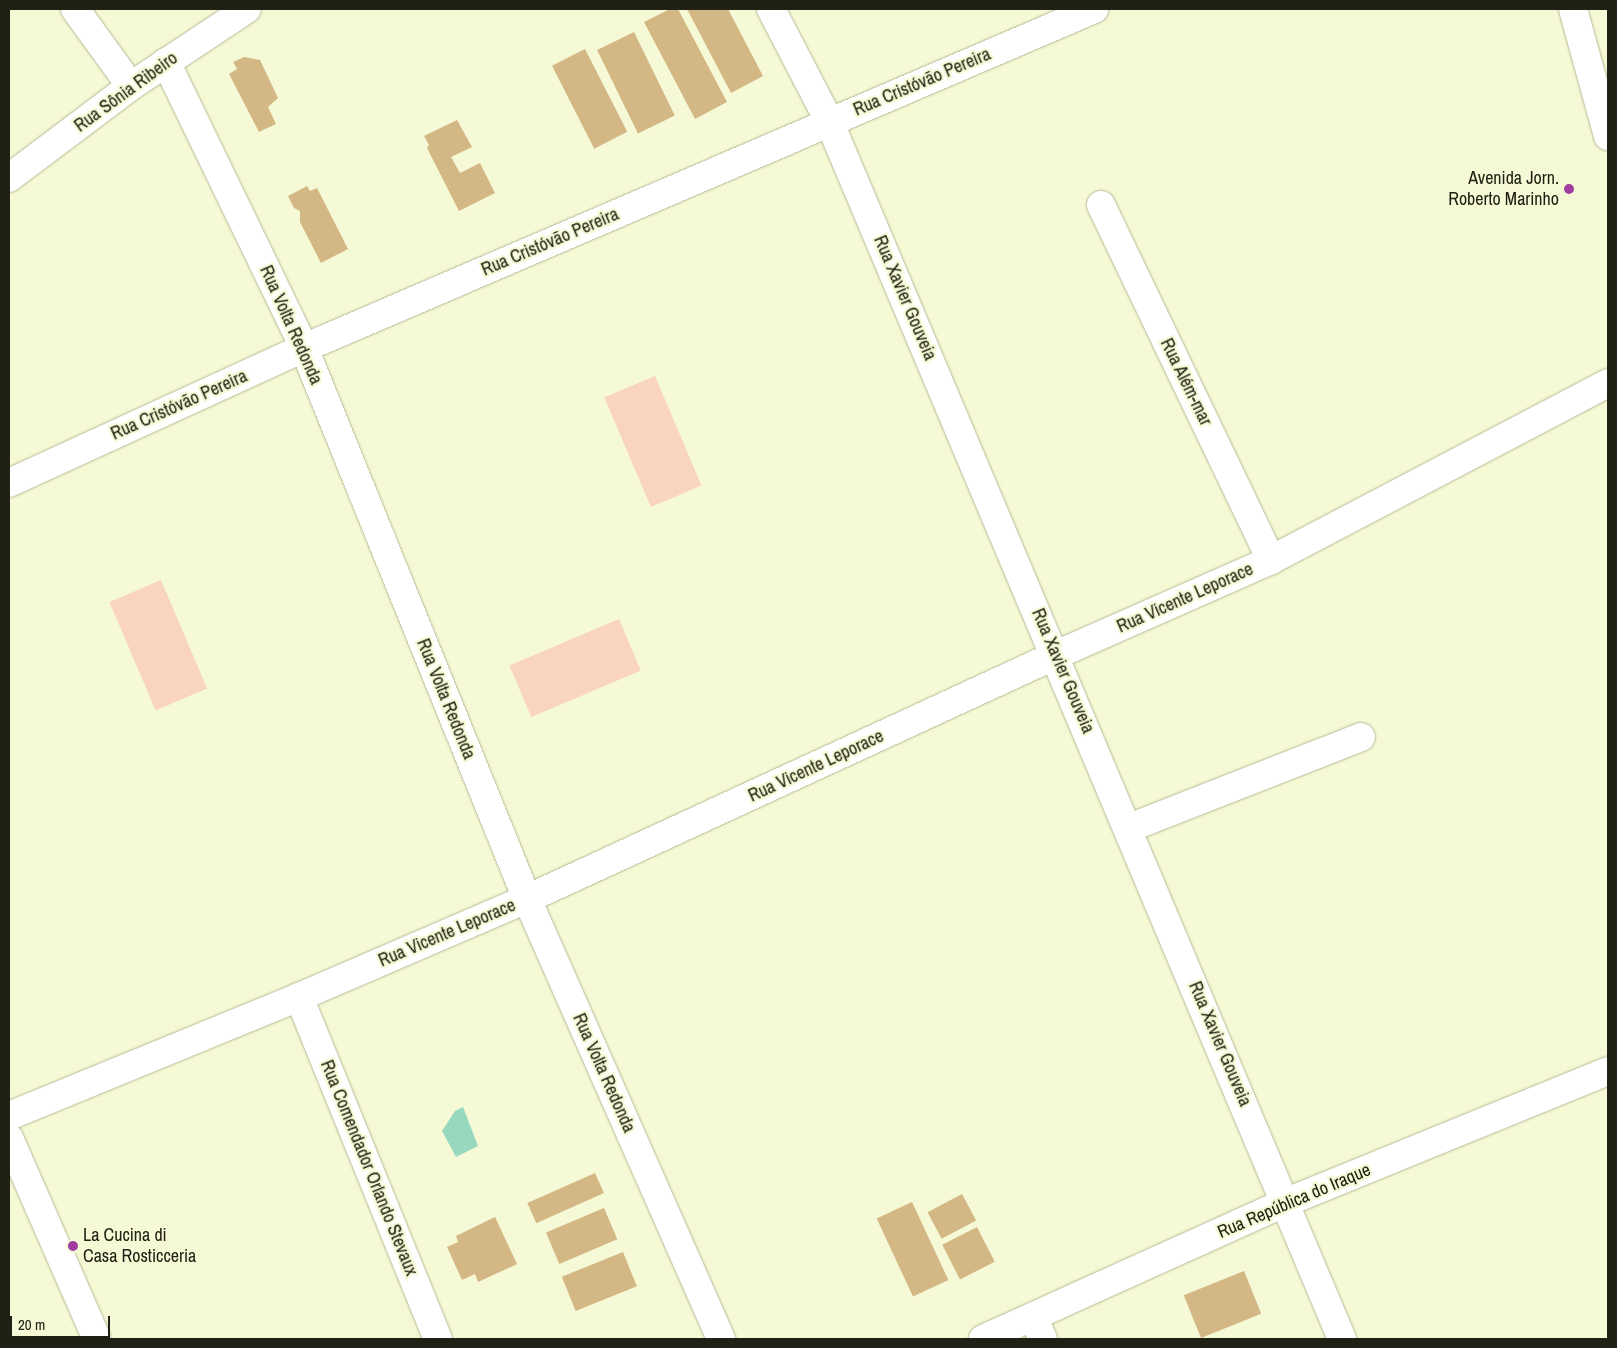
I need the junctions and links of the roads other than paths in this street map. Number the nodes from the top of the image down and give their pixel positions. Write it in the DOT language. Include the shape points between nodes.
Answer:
graph roads {
  1 [pos="75,9"];
  2 [pos="247,9"];
  3 [pos="771,9"];
  4 [pos="1094,9"];
  5 [pos="1572,9"];
  6 [pos="166,62"];
  7 [pos="131,86"];
  8 [pos="829,121"];
  9 [pos="1608,136"];
  10 [pos="9,178"];
  11 [pos="1102,205"];
  12 [pos="304,348"];
  13 [pos="1608,383"];
  14 [pos="9,483"];
  15 [pos="1271,560"];
  16 [pos="1056,655"];
  17 [pos="1361,737"];
  18 [pos="1129,828"];
  19 [pos="527,899"];
  20 [pos="299,997"];
  21 [pos="1608,1071"];
  22 [pos="9,1116"];
  23 [pos="9,1138"];
  24 [pos="1287,1202"];
  25 [pos="1039,1328"];
  26 [pos="97,1339"];
  27 [pos="438,1339"];
  28 [pos="721,1339"];
  29 [pos="983,1339"];
  30 [pos="1342,1339"];
  1 -- 7 [label="street"];
  2 -- 6 [label="street, Rua Sônia Ribeiro"];
  3 -- 8 [label="street, Rua Xavier Gouveia"];
  4 -- 8 [label="street, Rua Cristóvão Pereira"];
  5 -- 9 [label="street"];
  6 -- 7 [label="street, Rua Sônia Ribeiro"];
  6 -- 12 [label="street, Rua Volta Redonda"];
  7 -- 10 [label="street, Rua Sônia Ribeiro"];
  8 -- 12 [label="street, Rua Cristóvão Pereira"];
  8 -- 16 [label="street, Rua Xavier Gouveia"];
  11 -- 15 [label="street, Rua Além-mar"];
  12 -- 14 [label="street, Rua Cristóvão Pereira"];
  12 -- 19 [label="street, Rua Volta Redonda"];
  13 -- 15 [label="street, Rua Vicente Leporace"];
  15 -- 16 [label="street, Rua Vicente Leporace"];
  16 -- 18 [label="street, Rua Xavier Gouveia"];
  16 -- 19 [label="street, Rua Vicente Leporace"];
  17 -- 18 [label="street"];
  18 -- 24 [label="street, Rua Xavier Gouveia"];
  19 -- 20 [label="street, Rua Vicente Leporace"];
  19 -- 28 [label="street, Rua Volta Redonda"];
  20 -- 22 [label="street, Rua Vicente Leporace"];
  20 -- 27 [label="street, Rua Comendador Orlando Stevaux"];
  21 -- 24 [label="street, Rua República do Iraque"];
  23 -- 26 [label="street"];
  24 -- 25 [label="street, Rua República do Iraque"];
  24 -- 30 [label="street, Rua Xavier Gouveia"];
  25 -- 29 [label="street, Rua República do Iraque"];
}
